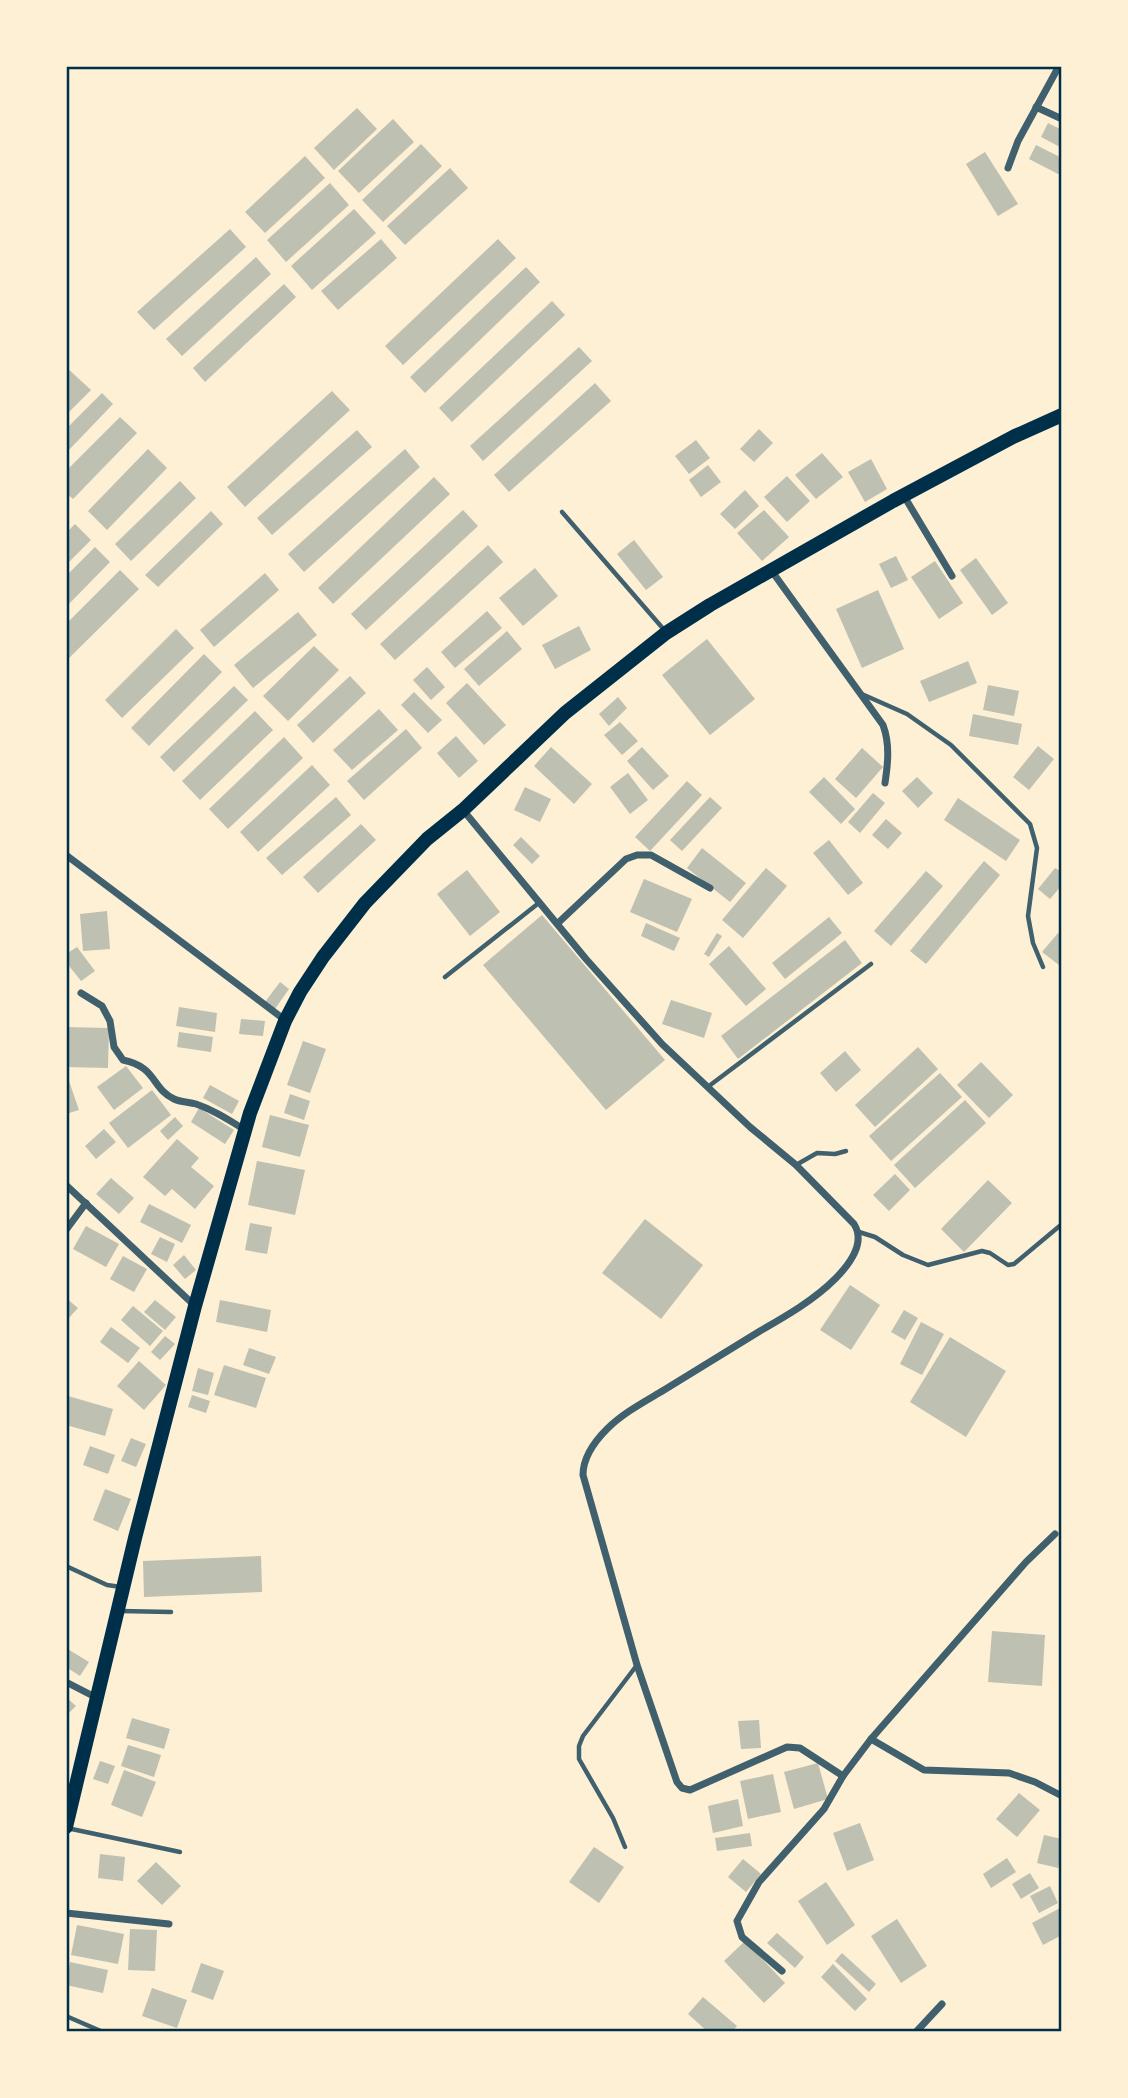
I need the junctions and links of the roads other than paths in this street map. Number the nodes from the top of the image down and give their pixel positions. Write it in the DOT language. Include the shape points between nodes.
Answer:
graph roads {
  1 [pos="1059,66"];
  2 [pos="1036,107"];
  3 [pos="1062,118"];
  4 [pos="1008,168"];
  5 [pos="1062,415"];
  6 [pos="904,496"];
  7 [pos="562,512"];
  8 [pos="771,569"];
  9 [pos="952,576"];
  10 [pos="666,633"];
  11 [pos="863,695"];
  12 [pos="886,783"];
  13 [pos="463,810"];
  14 [pos="66,855"];
  15 [pos="710,888"];
  16 [pos="540,902"];
  17 [pos="558,923"];
  18 [pos="871,964"];
  19 [pos="1043,967"];
  20 [pos="445,977"];
  21 [pos="81,993"];
  22 [pos="285,1021"];
  23 [pos="709,1087"];
  24 [pos="246,1130"];
  25 [pos="846,1151"];
  26 [pos="796,1165"];
  27 [pos="66,1185"];
  28 [pos="86,1203"];
  29 [pos="1062,1224"];
  30 [pos="66,1230"];
  31 [pos="859,1232"];
  32 [pos="195,1306"];
  33 [pos="1055,1534"];
  34 [pos="66,1566"];
  35 [pos="124,1588"];
  36 [pos="118,1612"];
  37 [pos="171,1612"];
  38 [pos="638,1665"];
  39 [pos="66,1682"];
  40 [pos="97,1699"];
  41 [pos="871,1739"];
  42 [pos="844,1776"];
  43 [pos="1062,1796"];
  44 [pos="66,1828"];
  45 [pos="625,1847"];
  46 [pos="180,1852"];
  47 [pos="66,1913"];
  48 [pos="169,1924"];
  49 [pos="782,1971"];
  50 [pos="942,2004"];
  51 [pos="66,2016"];
  52 [pos="103,2032"];
  53 [pos="916,2032"];
  1 -- 2 [label="street"];
  2 -- 3 [label="street"];
  2 -- 4 [label="street"];
  5 -- 6 [label="main road"];
  6 -- 8 [label="main road"];
  6 -- 9 [label="street"];
  7 -- 10 [label="lane"];
  8 -- 10 [label="main road"];
  8 -- 11 [label="street"];
  10 -- 13 [label="main road" via="565,713"];
  11 -- 12 [label="street" via="886,733"];
  11 -- 19 [label="lane" via="907,714 943,739 1030,824 1037,848 1028,916"];
  13 -- 16 [label="street"];
  13 -- 22 [label="main road" via="427,839 357,912 299,992"];
  14 -- 22 [label="street"];
  15 -- 17 [label="street" via="651,855 637,855 626,859"];
  16 -- 17 [label="street"];
  16 -- 20 [label="lane"];
  17 -- 23 [label="street" via="654,1035"];
  18 -- 23 [label="lane"];
  21 -- 24 [label="street" via="102,1006 114,1047 123,1060 138,1063 174,1099 194,1103"];
  22 -- 24 [label="main road"];
  23 -- 26 [label="street"];
  24 -- 32 [label="main road"];
  25 -- 26 [label="lane" via="817,1153"];
  26 -- 31 [label="street"];
  27 -- 28 [label="street"];
  28 -- 30 [label="street"];
  28 -- 32 [label="street"];
  29 -- 31 [label="lane" via="1008,1265 982,1251 928,1265"];
  31 -- 38 [label="street" via="859,1243 836,1279 783,1317 625,1413 589,1452 583,1475"];
  32 -- 35 [label="main road"];
  33 -- 41 [label="street"];
  34 -- 35 [label="lane"];
  35 -- 36 [label="main road"];
  36 -- 37 [label="lane"];
  36 -- 40 [label="main road"];
  38 -- 42 [label="street" via="682,1788 690,1790 788,1747 800,1748"];
  38 -- 45 [label="lane" via="579,1746 579,1759"];
  39 -- 40 [label="street"];
  40 -- 44 [label="main road"];
  41 -- 42 [label="street"];
  41 -- 43 [label="street" via="924,1770 1009,1773"];
  42 -- 49 [label="street" via="824,1809 759,1882 737,1921 742,1937"];
  44 -- 46 [label="lane"];
  47 -- 48 [label="street"];
  50 -- 53 [label="street"];
  51 -- 52 [label="lane"];
}
